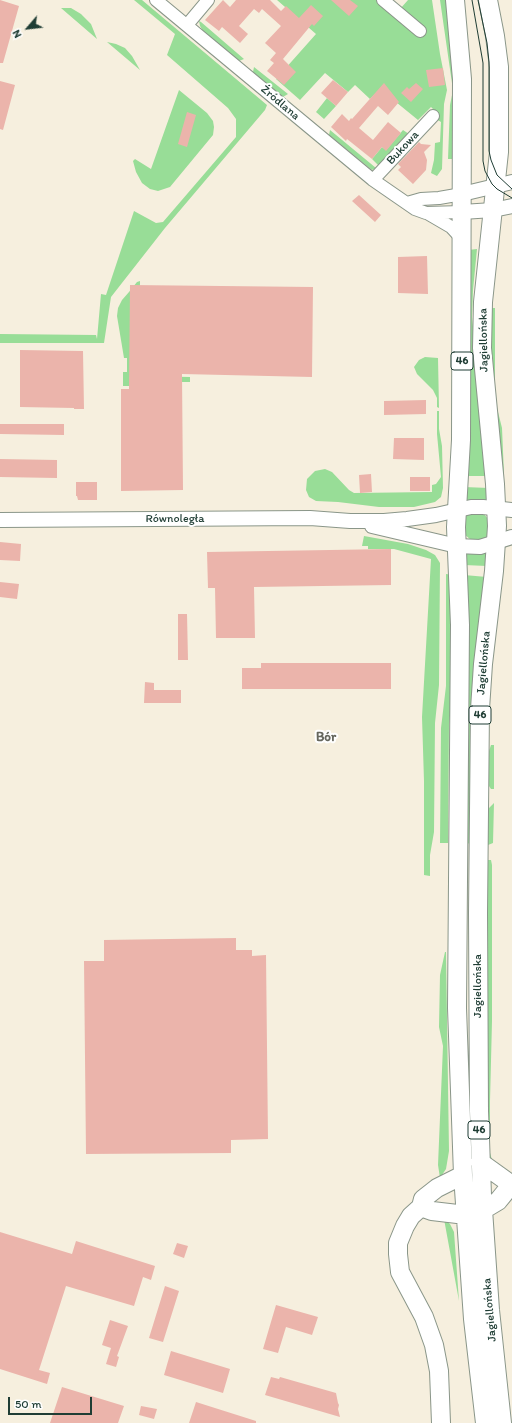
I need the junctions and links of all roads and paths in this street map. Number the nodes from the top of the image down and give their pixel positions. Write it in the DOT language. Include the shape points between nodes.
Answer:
graph roads {
  1 [pos="156,0"];
  2 [pos="208,0"];
  3 [pos="383,0"];
  4 [pos="455,0"];
  5 [pos="488,0"];
  6 [pos="187,25"];
  7 [pos="420,31"];
  8 [pos="432,116"];
  9 [pos="373,180"];
  10 [pos="504,185"];
  11 [pos="462,194"];
  12 [pos="407,203"];
  13 [pos="512,206"];
  14 [pos="493,210"];
  15 [pos="462,212"];
  16 [pos="426,213"];
  17 [pos="462,239"];
  18 [pos="504,509"];
  19 [pos="457,510"];
  20 [pos="0,520"];
  21 [pos="350,521"];
  22 [pos="504,540"];
  23 [pos="457,546"];
  24 [pos="480,1162"];
  25 [pos="463,1175"];
  26 [pos="512,1185"];
  27 [pos="421,1207"];
  28 [pos="483,1210"];
  29 [pos="466,1216"];
  30 [pos="441,1423"];
  31 [pos="485,1423"];
  32 [pos="502,1423"];
  1 -- 6 [label="street, Źródlana"];
  2 -- 6 [label="street"];
  3 -- 7 [label="street"];
  4 -- 11 [label="main road, Jagiellońska / 46" via="462,79"];
  5 -- 10 [label="main road, Jagiellońska / 46" via="499,67 499,152"];
  6 -- 9 [label="street, Źródlana"];
  8 -- 9 [label="street, Bukowa"];
  9 -- 12 [label="street, Źródlana"];
  10 -- 11 [label="street"];
  10 -- 14 [label="main road, Jagiellońska / 46"];
  11 -- 12 [label="street"];
  11 -- 15 [label="main road, Jagiellońska / 46"];
  12 -- 16 [label="street, Źródlana"];
  13 -- 14 [label="street"];
  14 -- 15 [label="street"];
  14 -- 18 [label="main road, Jagiellońska / 46" via="483,302 482,348"];
  15 -- 16 [label="street, Źródlana"];
  15 -- 17 [label="main road, Jagiellońska / 46"];
  16 -- 17 [label="street, Źródlana" via="451,227"];
  17 -- 19 [label="main road, Jagiellońska / 46" via="461,440"];
  18 -- 19 [label="street, Równoległa" via="471,507"];
  18 -- 22 [label="main road, Jagiellońska / 46"];
  19 -- 21 [label="street, Równoległa" via="407,519"];
  19 -- 23 [label="main road, Jagiellońska / 46"];
  20 -- 21 [label="street, Równoległa" via="310,518"];
  21 -- 23 [label="street, Równoległa"];
  22 -- 23 [label="street, Równoległa" via="480,547"];
  22 -- 24 [label="main road, Jagiellońska / 46" via="483,664 480,710"];
  23 -- 25 [label="main road, Jagiellońska / 46" via="460,625 457,1008"];
  24 -- 26 [label="main road"];
  24 -- 28 [label="main road, Jagiellońska / 46"];
  25 -- 27 [label="main road" via="437,1188 423,1199"];
  25 -- 29 [label="main road, Jagiellońska / 46"];
  26 -- 28 [label="main road" via="498,1201"];
  27 -- 29 [label="main road"];
  27 -- 30 [label="main road" via="411,1216 398,1243 398,1264 424,1317 434,1345 439,1371"];
  28 -- 32 [label="main road, Jagiellońska / 46"];
  29 -- 31 [label="main road, Jagiellońska / 46" via="473,1319"];
}
